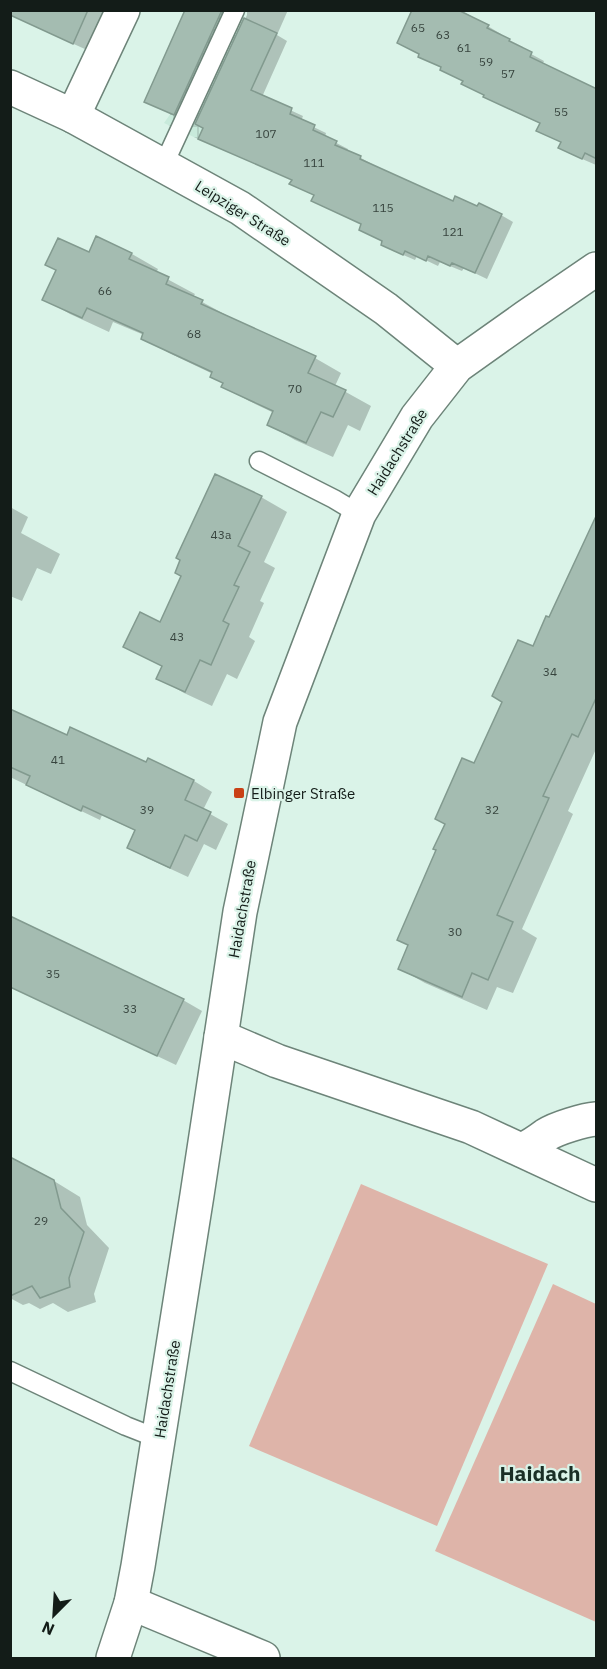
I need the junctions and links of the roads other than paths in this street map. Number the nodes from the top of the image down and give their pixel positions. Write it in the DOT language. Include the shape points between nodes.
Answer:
graph roads {
  1 [pos="123,10"];
  2 [pos="235,10"];
  3 [pos="10,87"];
  4 [pos="73,116"];
  5 [pos="164,165"];
  6 [pos="597,269"];
  7 [pos="457,366"];
  8 [pos="259,461"];
  9 [pos="359,514"];
  10 [pos="221,1036"];
  11 [pos="597,1119"];
  12 [pos="522,1150"];
  13 [pos="597,1185"];
  14 [pos="10,1371"];
  15 [pos="159,1439"];
  16 [pos="131,1603"];
  17 [pos="113,1659"];
  18 [pos="263,1659"];
  1 -- 4 [label="street"];
  2 -- 5 [label="lane"];
  3 -- 4 [label="street, Leipziger Straße"];
  4 -- 5 [label="street, Leipziger Straße"];
  5 -- 7 [label="street, Leipziger Straße" via="240,208 386,309"];
  6 -- 7 [label="street, Haidachstraße"];
  7 -- 9 [label="street, Haidachstraße" via="417,417"];
  8 -- 9 [label="lane"];
  9 -- 10 [label="street, Haidachstraße" via="280,722 240,912"];
  10 -- 12 [label="street" via="277,1061 471,1127"];
  10 -- 15 [label="street, Haidachstraße"];
  11 -- 12 [label="street" via="576,1122"];
  12 -- 13 [label="street"];
  14 -- 15 [label="lane"];
  15 -- 16 [label="street, Haidachstraße"];
  16 -- 17 [label="street, Haidachstraße"];
  16 -- 18 [label="street"];
}
